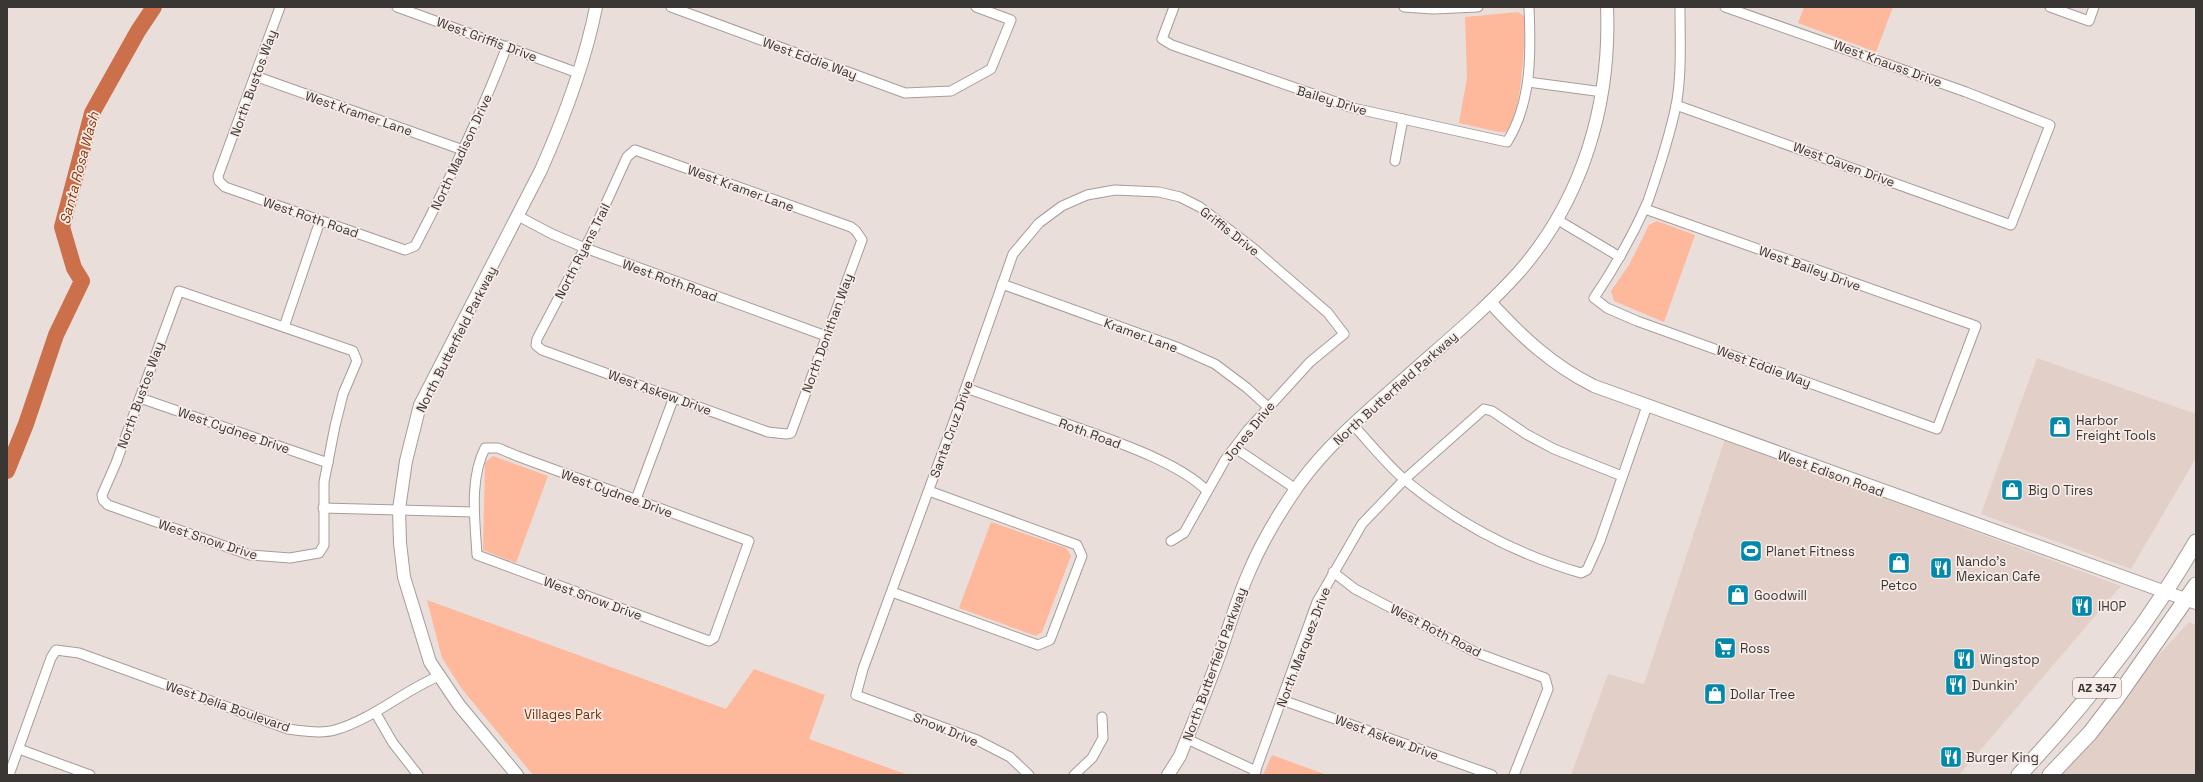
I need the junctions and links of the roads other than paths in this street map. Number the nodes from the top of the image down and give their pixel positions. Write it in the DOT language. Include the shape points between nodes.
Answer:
graph roads {
  1 [pos="280,7"];
  2 [pos="397,7"];
  3 [pos="596,7"];
  4 [pos="671,7"];
  5 [pos="976,7"];
  6 [pos="1174,7"];
  7 [pos="1404,7"];
  8 [pos="1478,7"];
  9 [pos="1529,7"];
  10 [pos="1607,7"];
  11 [pos="1680,7"];
  12 [pos="1725,7"];
  13 [pos="2050,7"];
  14 [pos="2094,7"];
  15 [pos="507,46"];
  16 [pos="578,72"];
  17 [pos="255,76"];
  18 [pos="1528,82"];
  19 [pos="1603,92"];
  20 [pos="1676,104"];
  21 [pos="1403,119"];
  22 [pos="463,150"];
  23 [pos="627,156"];
  24 [pos="1395,161"];
  25 [pos="218,181"];
  26 [pos="1087,195"];
  27 [pos="1645,209"];
  28 [pos="518,216"];
  29 [pos="1558,220"];
  30 [pos="320,221"];
  31 [pos="2011,225"];
  32 [pos="856,231"];
  33 [pos="585,248"];
  34 [pos="405,250"];
  35 [pos="1620,257"];
  36 [pos="1002,284"];
  37 [pos="1490,302"];
  38 [pos="284,327"];
  39 [pos="1344,334"];
  40 [pos="826,336"];
  41 [pos="536,345"];
  42 [pos="966,388"];
  43 [pos="674,397"];
  44 [pos="140,398"];
  45 [pos="1647,406"];
  46 [pos="1268,407"];
  47 [pos="1353,425"];
  48 [pos="1937,429"];
  49 [pos="786,434"];
  50 [pos="1235,448"];
  51 [pos="328,464"];
  52 [pos="1622,476"];
  53 [pos="1405,479"];
  54 [pos="1296,489"];
  55 [pos="929,490"];
  56 [pos="1207,491"];
  57 [pos="103,500"];
  58 [pos="636,500"];
  59 [pos="323,508"];
  60 [pos="400,509"];
  61 [pos="474,512"];
  62 [pos="1171,541"];
  63 [pos="2196,542"];
  64 [pos="1333,572"];
  65 [pos="2196,585"];
  66 [pos="892,592"];
  67 [pos="2166,592"];
  68 [pos="2192,601"];
  69 [pos="709,641"];
  70 [pos="439,676"];
  71 [pos="856,695"];
  72 [pos="1282,700"];
  73 [pos="375,712"];
  74 [pos="1102,717"];
  75 [pos="1187,739"];
  76 [pos="19,749"];
  77 [pos="1255,773"];
  78 [pos="9,775"];
  79 [pos="90,775"];
  80 [pos="418,775"];
  81 [pos="518,775"];
  82 [pos="1029,775"];
  83 [pos="1074,775"];
  84 [pos="1168,775"];
  85 [pos="1492,775"];
  86 [pos="1514,775"];
  87 [pos="2019,775"];
  88 [pos="2050,775"];
  1 -- 17 [label="street, North Bustos Way"];
  2 -- 15 [label="street, West Griffis Drive"];
  3 -- 16 [label="street, North Butterfield Parkway"];
  4 -- 5 [label="street, West Eddie Way" via="905,93 951,91 991,69 1011,20"];
  6 -- 21 [label="street, Bailey Drive" via="1162,39 1172,45 1330,101"];
  7 -- 8 [label="street"];
  9 -- 18 [label="street"];
  10 -- 19 [label="street, North Butterfield Parkway" via="1607,58"];
  11 -- 20 [label="street" via="1680,69"];
  12 -- 31 [label="street, West Knauss Drive" via="1966,92 2050,125"];
  13 -- 14 [label="street" via="2089,21"];
  15 -- 16 [label="street, West Griffis Drive"];
  15 -- 22 [label="street, North Madison Drive" via="484,107"];
  16 -- 28 [label="street, North Butterfield Parkway" via="558,132"];
  17 -- 22 [label="street, West Kramer Lane"];
  17 -- 25 [label="street, North Bustos Way"];
  18 -- 19 [label="street"];
  18 -- 21 [label="street, Bailey Drive" via="1514,131 1507,142"];
  19 -- 29 [label="street, North Butterfield Parkway" via="1586,160"];
  20 -- 27 [label="street" via="1666,146"];
  20 -- 31 [label="street, West Caven Drive"];
  21 -- 24 [label="street"];
  22 -- 34 [label="street, North Madison Drive" via="416,246"];
  23 -- 32 [label="street, West Kramer Lane" via="635,150 851,226"];
  23 -- 33 [label="street, North Ryans Trail"];
  25 -- 30 [label="street, West Roth Road" via="225,186"];
  26 -- 36 [label="street, Santa Cruz Drive" via="1062,206 1039,223 1013,254"];
  26 -- 39 [label="street, Griffis Drive" via="1115,190 1159,192 1180,197 1200,207 1253,248 1328,313"];
  27 -- 35 [label="street"];
  27 -- 48 [label="street, West Bailey Drive" via="1976,326"];
  28 -- 33 [label="street, West Roth Road"];
  28 -- 60 [label="street, North Butterfield Parkway" via="420,405 406,460"];
  29 -- 35 [label="street"];
  29 -- 37 [label="street, North Butterfield Parkway" via="1520,271"];
  30 -- 34 [label="street, West Roth Road"];
  30 -- 38 [label="street"];
  32 -- 40 [label="street, North Donithan Way" via="862,240"];
  33 -- 40 [label="street, West Roth Road"];
  33 -- 41 [label="street, North Ryans Trail"];
  35 -- 48 [label="street, West Eddie Way" via="1594,298 1607,308"];
  36 -- 42 [label="street, Santa Cruz Drive"];
  36 -- 46 [label="street, Kramer Lane" via="1179,348 1215,364"];
  37 -- 45 [label="street, West Edison Road" via="1518,332 1563,369 1594,386"];
  37 -- 47 [label="street, North Butterfield Parkway"];
  38 -- 44 [label="street, North Bustos Way" via="179,291"];
  38 -- 51 [label="street" via="353,351 357,361 343,394"];
  39 -- 46 [label="street, Jones Drive" via="1310,362"];
  40 -- 49 [label="street, North Donithan Way" via="790,432"];
  41 -- 43 [label="street, West Askew Drive" via="542,350"];
  42 -- 55 [label="street, Santa Cruz Drive"];
  42 -- 56 [label="street, Roth Road" via="1133,448 1167,465"];
  43 -- 49 [label="street, West Askew Drive" via="768,432"];
  43 -- 58 [label="street"];
  44 -- 51 [label="street, West Cydnee Drive"];
  44 -- 57 [label="street, North Bustos Way" via="102,495"];
  45 -- 52 [label="street"];
  45 -- 67 [label="street, West Edison Road"];
  46 -- 50 [label="street, Jones Drive"];
  47 -- 53 [label="street"];
  47 -- 54 [label="street, North Butterfield Parkway" via="1335,441"];
  50 -- 54 [label="street"];
  50 -- 56 [label="street, Jones Drive"];
  51 -- 59 [label="street"];
  52 -- 53 [label="street, North Marquez Drive" via="1554,449 1492,411 1484,409"];
  52 -- 53 [label="street" via="1600,541 1587,570 1581,573 1553,565 1496,541 1461,520"];
  53 -- 64 [label="street, North Marquez Drive" via="1362,524"];
  54 -- 75 [label="street, North Butterfield Parkway" via="1249,572"];
  55 -- 66 [label="street, Santa Cruz Drive"];
  55 -- 66 [label="street" via="1072,542 1080,549 1082,556 1052,635 1045,644 1031,643"];
  56 -- 62 [label="street, Jones Drive" via="1184,533"];
  57 -- 59 [label="street, West Snow Drive" via="108,505 250,555 290,558 319,552 324,545"];
  58 -- 61 [label="street, West Cydnee Drive" via="498,448 485,448 478,462"];
  58 -- 69 [label="street, West Cydnee Drive" via="749,541 714,638"];
  59 -- 60 [label="street"];
  60 -- 61 [label="street"];
  60 -- 70 [label="street, North Butterfield Parkway" via="404,577 430,662"];
  61 -- 69 [label="street, West Snow Drive" via="477,555"];
  63 -- 67 [label="highway, AZ 347"];
  64 -- 72 [label="street, North Marquez Drive" via="1318,602"];
  64 -- 86 [label="street, West Roth Road" via="1355,589 1477,653 1545,678 1548,688"];
  65 -- 68 [label="highway, AZ 347"];
  66 -- 71 [label="street, Santa Cruz Drive"];
  67 -- 68 [label="street, West Edison Road"];
  67 -- 87 [label="highway, AZ 347" via="2099,686"];
  68 -- 88 [label="highway, AZ 347" via="2090,733"];
  70 -- 73 [label="street, West Delia Boulevard"];
  70 -- 81 [label="street, North Butterfield Parkway" via="459,705"];
  71 -- 82 [label="street, Snow Drive" via="976,740 1010,757"];
  72 -- 77 [label="street, North Marquez Drive"];
  72 -- 85 [label="street, West Askew Drive"];
  73 -- 76 [label="street, West Delia Boulevard" via="334,730 288,729 79,653 56,650"];
  73 -- 80 [label="street"];
  74 -- 83 [label="street" via="1103,738 1092,758"];
  75 -- 77 [label="street"];
  75 -- 84 [label="street, North Butterfield Parkway"];
  76 -- 78 [label="street"];
  76 -- 79 [label="street"];
}
